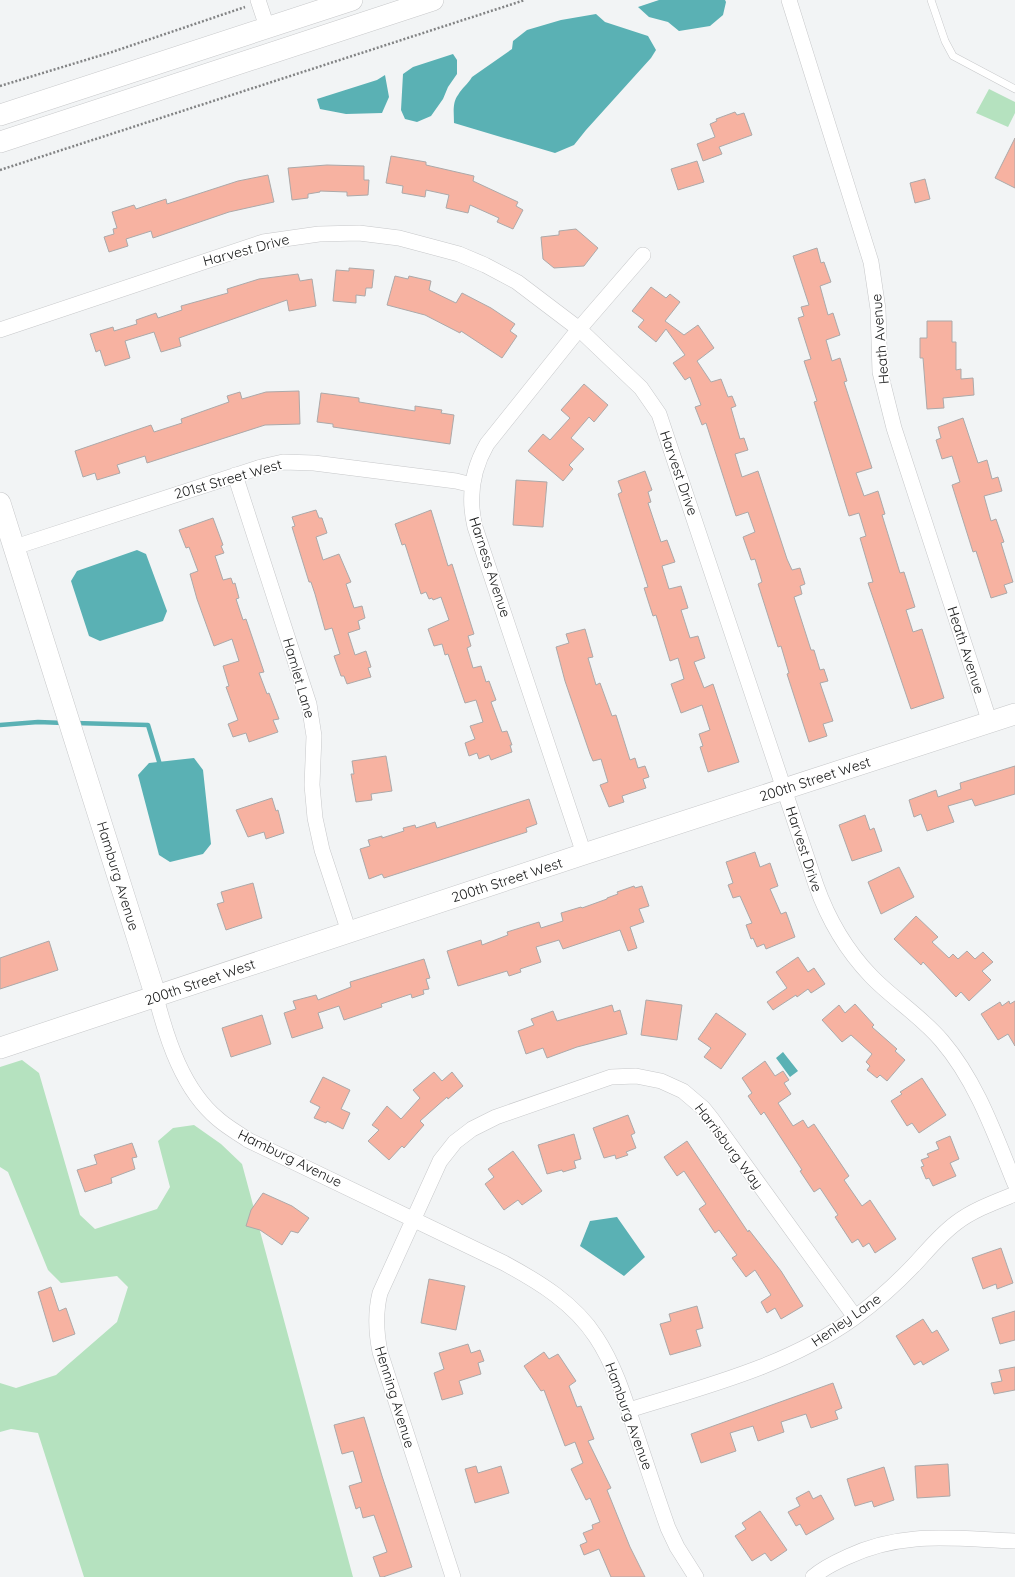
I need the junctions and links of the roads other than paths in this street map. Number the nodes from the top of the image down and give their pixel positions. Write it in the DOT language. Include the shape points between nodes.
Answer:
graph roads {
  1 [pos="352,0"];
  2 [pos="433,0"];
  3 [pos="789,0"];
  4 [pos="931,0"];
  5 [pos="254,3"];
  6 [pos="267,27"];
  7 [pos="1015,89"];
  8 [pos="0,115"];
  9 [pos="0,142"];
  10 [pos="643,254"];
  11 [pos="579,329"];
  12 [pos="0,330"];
  13 [pos="235,475"];
  14 [pos="472,485"];
  15 [pos="0,503"];
  16 [pos="15,547"];
  17 [pos="1015,714"];
  18 [pos="990,723"];
  19 [pos="784,789"];
  20 [pos="584,854"];
  21 [pos="349,932"];
  22 [pos="156,997"];
  23 [pos="0,1048"];
  24 [pos="1015,1184"];
  25 [pos="1015,1194"];
  26 [pos="415,1219"];
  27 [pos="854,1317"];
  28 [pos="629,1410"];
  29 [pos="1015,1541"];
  30 [pos="453,1577"];
  31 [pos="696,1577"];
  32 [pos="813,1577"];
  1 -- 6 [label="street"];
  2 -- 9 [label="street"];
  3 -- 18 [label="street, Heath Avenue" via="871,262 878,309 880,372 894,428"];
  4 -- 7 [label="lane" via="948,50 953,56"];
  5 -- 6 [label="street"];
  6 -- 8 [label="street"];
  10 -- 11 [label="street, Harness Avenue"];
  11 -- 12 [label="street, Harvest Drive" via="517,282 459,254 398,238 347,233 263,242"];
  11 -- 14 [label="street, Harness Avenue" via="487,444 479,457"];
  11 -- 19 [label="street, Harvest Drive" via="641,388 659,414"];
  13 -- 14 [label="street, 201st Street West" via="292,461"];
  13 -- 16 [label="street, 201st Street West"];
  13 -- 21 [label="street, Hamlet Lane" via="309,704 314,736 312,785 315,818 322,850"];
  14 -- 20 [label="street, Harness Avenue" via="475,527"];
  15 -- 16 [label="street, Hamburg Avenue"];
  16 -- 22 [label="street, Hamburg Avenue"];
  17 -- 18 [label="street, 200th Street West"];
  18 -- 19 [label="street, 200th Street West"];
  19 -- 20 [label="street, 200th Street West"];
  19 -- 24 [label="street, Harvest Drive" via="820,897 838,934 871,976 929,1026 955,1058 976,1093"];
  20 -- 21 [label="street, 200th Street West"];
  21 -- 22 [label="street, 200th Street West"];
  22 -- 23 [label="street, 200th Street West"];
  22 -- 26 [label="street, Hamburg Avenue" via="166,1031 184,1074 197,1096 217,1119 248,1140"];
  25 -- 27 [label="street, Henley Lane" via="983,1207 957,1222 891,1288"];
  26 -- 27 [label="street, Harrisburg Way" via="440,1161 455,1142 472,1129 496,1117 598,1081 623,1076 648,1077 678,1088 703,1108"];
  26 -- 28 [label="street, Hamburg Avenue" via="504,1263 557,1295 596,1336 617,1377"];
  26 -- 30 [label="street, Henning Avenue" via="380,1293 376,1336"];
  27 -- 28 [label="street, Henley Lane" via="816,1342 746,1374"];
  28 -- 31 [label="street, Hamburg Avenue" via="668,1528"];
  29 -- 32 [label="street" via="930,1538 887,1542 861,1550"];
}
